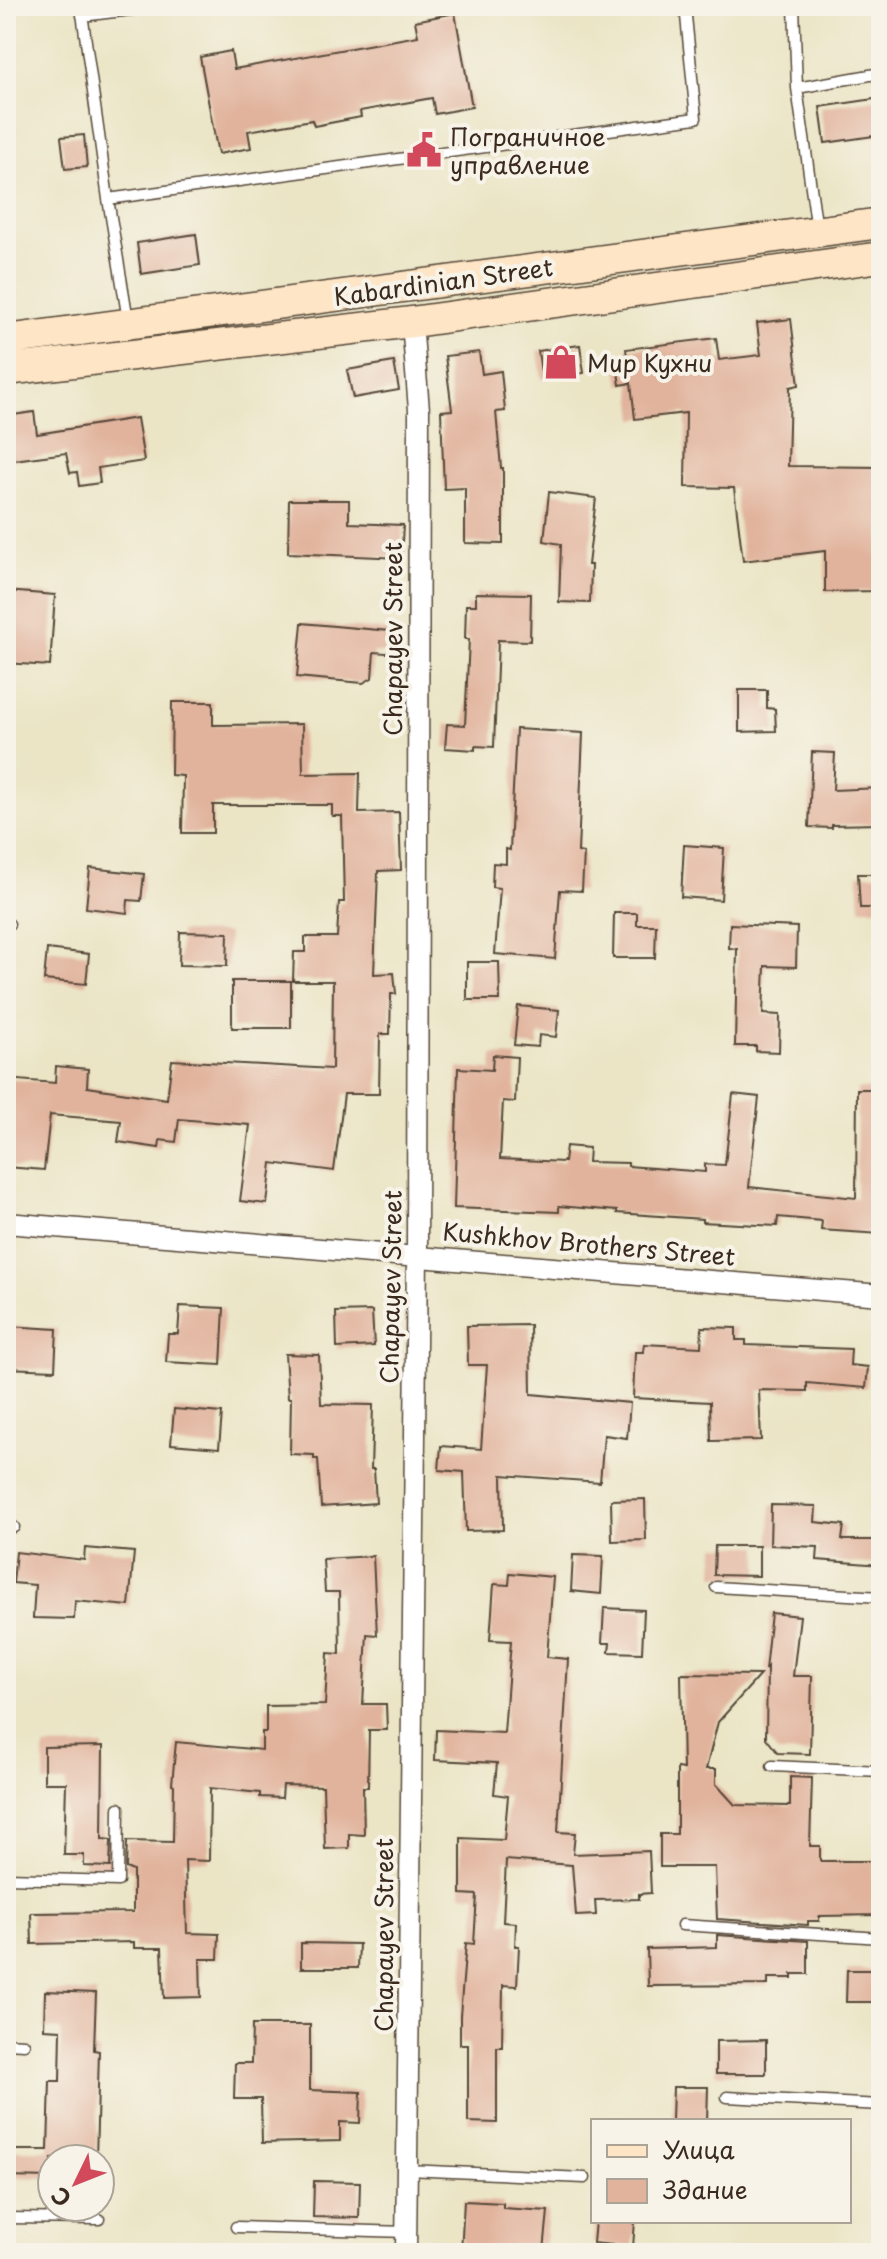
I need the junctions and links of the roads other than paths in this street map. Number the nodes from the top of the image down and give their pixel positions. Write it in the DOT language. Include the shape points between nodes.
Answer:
graph roads {
  1 [pos="163,6"];
  2 [pos="685,6"];
  3 [pos="794,6"];
  4 [pos="82,11"];
  5 [pos="881,73"];
  6 [pos="797,88"];
  7 [pos="108,199"];
  8 [pos="881,223"];
  9 [pos="817,232"];
  10 [pos="881,257"];
  11 [pos="412,322"];
  12 [pos="129,325"];
  13 [pos="6,340"];
  14 [pos="6,370"];
  15 [pos="6,1223"];
  16 [pos="417,1254"];
  17 [pos="881,1295"];
  18 [pos="716,1587"];
  19 [pos="881,1597"];
  20 [pos="772,1766"];
  21 [pos="881,1771"];
  22 [pos="119,1808"];
  23 [pos="6,1878"];
  24 [pos="682,1925"];
  25 [pos="881,1938"];
  26 [pos="6,2043"];
  27 [pos="24,2044"];
  28 [pos="727,2097"];
  29 [pos="881,2105"];
  30 [pos="407,2170"];
  31 [pos="585,2178"];
  32 [pos="6,2218"];
  33 [pos="36,2218"];
  34 [pos="236,2227"];
  35 [pos="407,2232"];
  36 [pos="406,2253"];
  1 -- 4 [label="lane"];
  2 -- 7 [label="lane" via="696,118"];
  3 -- 6 [label="lane"];
  4 -- 7 [label="lane"];
  5 -- 6 [label="lane"];
  6 -- 9 [label="lane"];
  7 -- 12 [label="lane"];
  8 -- 9 [label="main road, Kabardinian Street"];
  9 -- 12 [label="main road, Kabardinian Street"];
  10 -- 11 [label="main road, Kabardinian Street"];
  11 -- 14 [label="main road, Kabardinian Street"];
  11 -- 16 [label="street, Chapayev Street" via="419,410"];
  12 -- 13 [label="main road, Kabardinian Street"];
  15 -- 16 [label="street, Kushkhov Brothers Street"];
  16 -- 17 [label="street, Kushkhov Brothers Street"];
  16 -- 30 [label="street, Chapayev Street"];
  18 -- 19 [label="lane"];
  20 -- 21 [label="lane"];
  22 -- 23 [label="lane" via="118,1881"];
  24 -- 25 [label="lane"];
  26 -- 27 [label="lane"];
  28 -- 29 [label="lane"];
  30 -- 31 [label="lane"];
  30 -- 35 [label="street, Chapayev Street"];
  32 -- 33 [label="lane"];
  34 -- 35 [label="lane"];
  35 -- 36 [label="street, Chapayev Street"];
}
